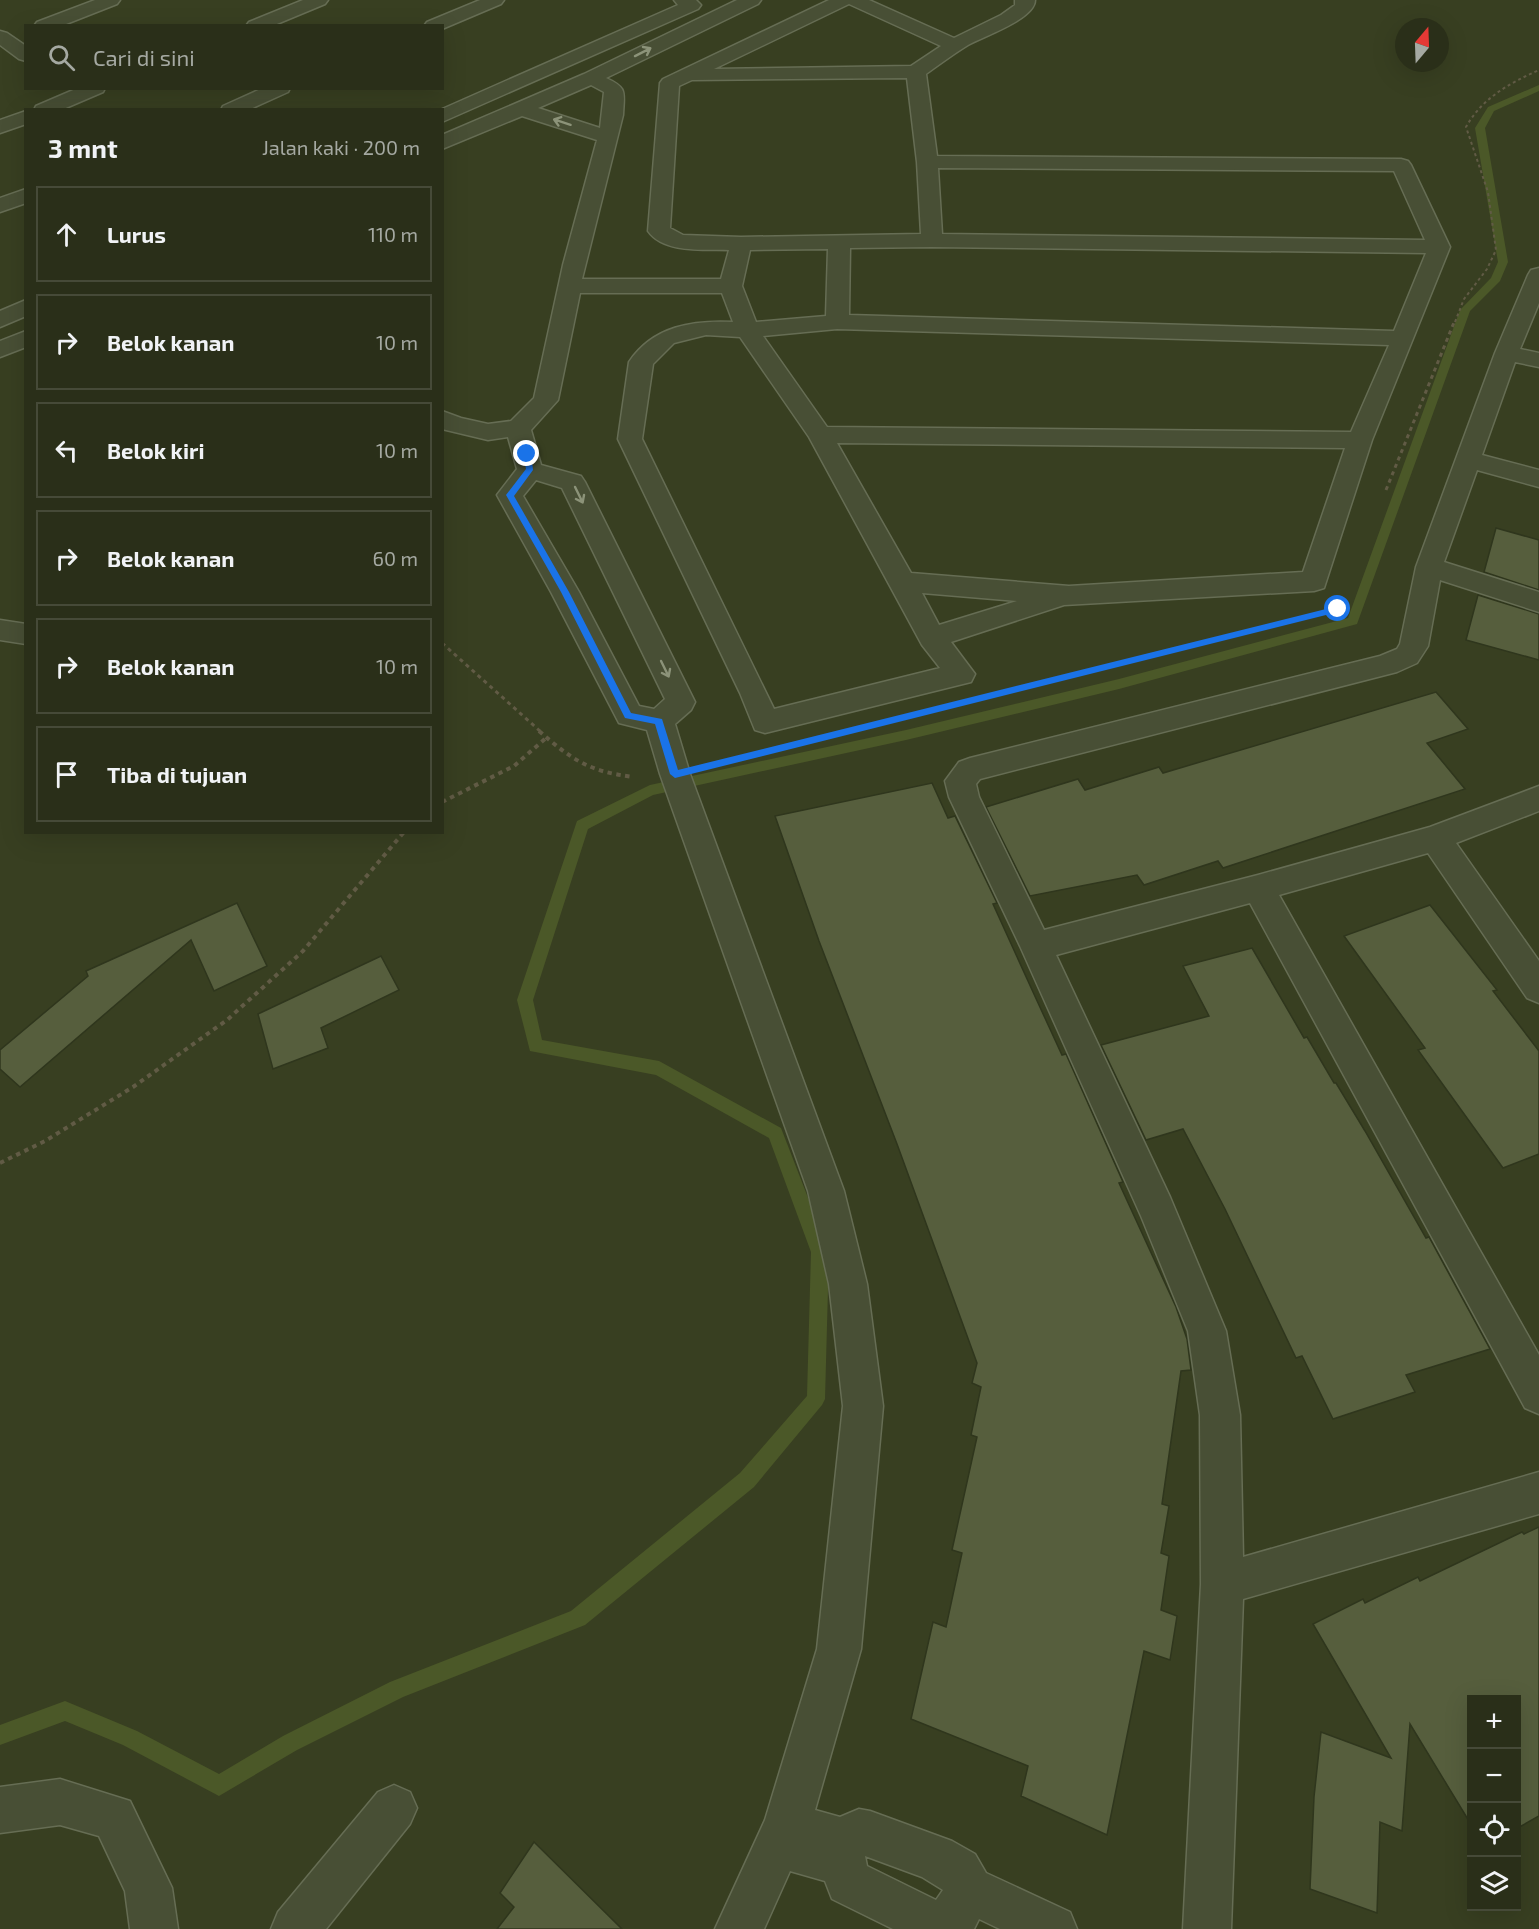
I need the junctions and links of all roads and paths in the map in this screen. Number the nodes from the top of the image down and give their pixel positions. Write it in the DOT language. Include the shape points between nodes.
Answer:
graph roads {
  1 [pos="111,0"];
  2 [pos="319,0"];
  3 [pos="495,0"];
  4 [pos="753,0"];
  5 [pos="843,0"];
  6 [pos="854,0"];
  7 [pos="1024,0"];
  8 [pos="692,2"];
  9 [pos="48,24"];
  10 [pos="260,24"];
  11 [pos="439,24"];
  12 [pos="24,33"];
  13 [pos="1,39"];
  14 [pos="761,39"];
  15 [pos="955,45"];
  16 [pos="24,54"];
  17 [pos="1539,70"];
  18 [pos="915,72"];
  19 [pos="819,74"];
  20 [pos="686,75"];
  21 [pos="591,78"];
  22 [pos="276,90"];
  23 [pos="83,91"];
  24 [pos="47,108"];
  25 [pos="98,108"];
  26 [pos="235,108"];
  27 [pos="518,108"];
  28 [pos="444,115"];
  29 [pos="24,118"];
  30 [pos="0,127"];
  31 [pos="606,136"];
  32 [pos="444,142"];
  33 [pos="927,162"];
  34 [pos="24,196"];
  35 [pos="0,206"];
  36 [pos="933,240"];
  37 [pos="838,243"];
  38 [pos="741,244"];
  39 [pos="1439,247"];
  40 [pos="1539,274"];
  41 [pos="570,286"];
  42 [pos="731,286"];
  43 [pos="24,309"];
  44 [pos="0,320"];
  45 [pos="837,322"];
  46 [pos="747,330"];
  47 [pos="1403,338"];
  48 [pos="24,339"];
  49 [pos="0,350"];
  50 [pos="1507,353"];
  51 [pos="1539,360"];
  52 [pos="444,420"];
  53 [pos="518,428"];
  54 [pos="820,435"];
  55 [pos="1360,440"];
  56 [pos="1468,459"];
  57 [pos="530,470"];
  58 [pos="1539,479"];
  59 [pos="1383,498"];
  60 [pos="1429,567"];
  61 [pos="903,582"];
  62 [pos="1069,596"];
  63 [pos="1539,602"];
  64 [pos="1292,620"];
  65 [pos="0,630"];
  66 [pos="24,634"];
  67 [pos="932,638"];
  68 [pos="444,645"];
  69 [pos="989,696"];
  70 [pos="546,738"];
  71 [pos="667,748"];
  72 [pos="756,754"];
  73 [pos="1539,798"];
  74 [pos="444,800"];
  75 [pos="402,834"];
  76 [pos="1435,838"];
  77 [pos="1258,888"];
  78 [pos="1036,946"];
  79 [pos="1539,988"];
  80 [pos="0,1163"];
  81 [pos="1539,1394"];
  82 [pos="1539,1494"];
  83 [pos="1221,1584"];
  84 [pos="394,1808"];
  85 [pos="0,1810"];
  86 [pos="783,1836"];
  87 [pos="154,1929"];
  88 [pos="295,1929"];
  89 [pos="739,1929"];
  90 [pos="1053,1929"];
  91 [pos="1207,1929"];
  1 -- 9 [label="street"];
  2 -- 10 [label="street"];
  3 -- 11 [label="street"];
  21 -- 4 [label="street, one-way"];
  5 -- 14 [label="street"];
  6 -- 15 [label="street"];
  7 -- 15 [label="street" via="1027,2 1021,11"];
  8 -- 28 [label="street"];
  12 -- 13 [label="street"];
  13 -- 16 [label="street"];
  14 -- 19 [label="street"];
  14 -- 20 [label="street"];
  15 -- 18 [label="street"];
  17 -- 59 [label="path" via="1496,93 1472,114 1466,128 1488,192 1496,250 1464,299"];
  18 -- 19 [label="street"];
  18 -- 33 [label="street"];
  19 -- 20 [label="street"];
  20 -- 38 [label="street" via="670,83 659,231 679,241"];
  21 -- 27 [label="street"];
  21 -- 31 [label="street" via="620,86"];
  22 -- 26 [label="street"];
  23 -- 24 [label="street"];
  23 -- 25 [label="street"];
  31 -- 27 [label="street, one-way"];
  27 -- 32 [label="street"];
  29 -- 30 [label="street"];
  31 -- 41 [label="street"];
  33 -- 36 [label="street"];
  33 -- 39 [label="street" via="1401,165"];
  34 -- 35 [label="street"];
  36 -- 37 [label="street"];
  36 -- 39 [label="street"];
  37 -- 38 [label="street"];
  37 -- 45 [label="street"];
  38 -- 42 [label="street"];
  39 -- 47 [label="street"];
  40 -- 50 [label="street"];
  41 -- 42 [label="street"];
  41 -- 53 [label="street" via="546,400"];
  42 -- 46 [label="street"];
  43 -- 44 [label="street"];
  45 -- 46 [label="street"];
  45 -- 47 [label="street"];
  46 -- 54 [label="street"];
  46 -- 67 [label="street" via="706,328 666,338 640,362 630,439 765,722 961,674"];
  47 -- 55 [label="street"];
  48 -- 49 [label="street"];
  50 -- 51 [label="street"];
  50 -- 56 [label="street"];
  52 -- 53 [label="street" via="488,432"];
  53 -- 57 [label="street"];
  54 -- 55 [label="street"];
  54 -- 61 [label="street"];
  55 -- 62 [label="street" via="1314,581"];
  56 -- 58 [label="street"];
  56 -- 60 [label="street"];
  57 -- 71 [label="street" via="510,495 628,715"];
  57 -- 71 [label="street, one-way" via="572,482 681,702"];
  60 -- 63 [label="street"];
  60 -- 78 [label="street" via="1414,646 1407,656 970,770 960,781 964,797"];
  61 -- 62 [label="street"];
  61 -- 67 [label="street"];
  62 -- 67 [label="street"];
  64 -- 69 [label="path"];
  65 -- 66 [label="street"];
  68 -- 70 [label="path"];
  70 -- 71 [label="path" via="567,756 608,774 654,779"];
  70 -- 74 [label="path" via="515,766 456,791"];
  71 -- 72 [label="path"];
  71 -- 86 [label="street" via="826,1191 848,1284 863,1406 839,1649"];
  73 -- 76 [label="street"];
  75 -- 80 [label="path" via="303,951 226,1020 133,1087 45,1141"];
  76 -- 77 [label="street"];
  76 -- 79 [label="street"];
  77 -- 78 [label="street"];
  77 -- 81 [label="street"];
  78 -- 83 [label="street" via="1157,1210 1207,1330 1220,1415"];
  82 -- 83 [label="street"];
  83 -- 91 [label="street"];
  84 -- 88 [label="street"];
  85 -- 87 [label="street" via="60,1802 114,1817 147,1888"];
  86 -- 89 [label="street"];
  86 -- 90 [label="street" via="842,1862 849,1882 934,1924 954,1918 969,1890"];
}
